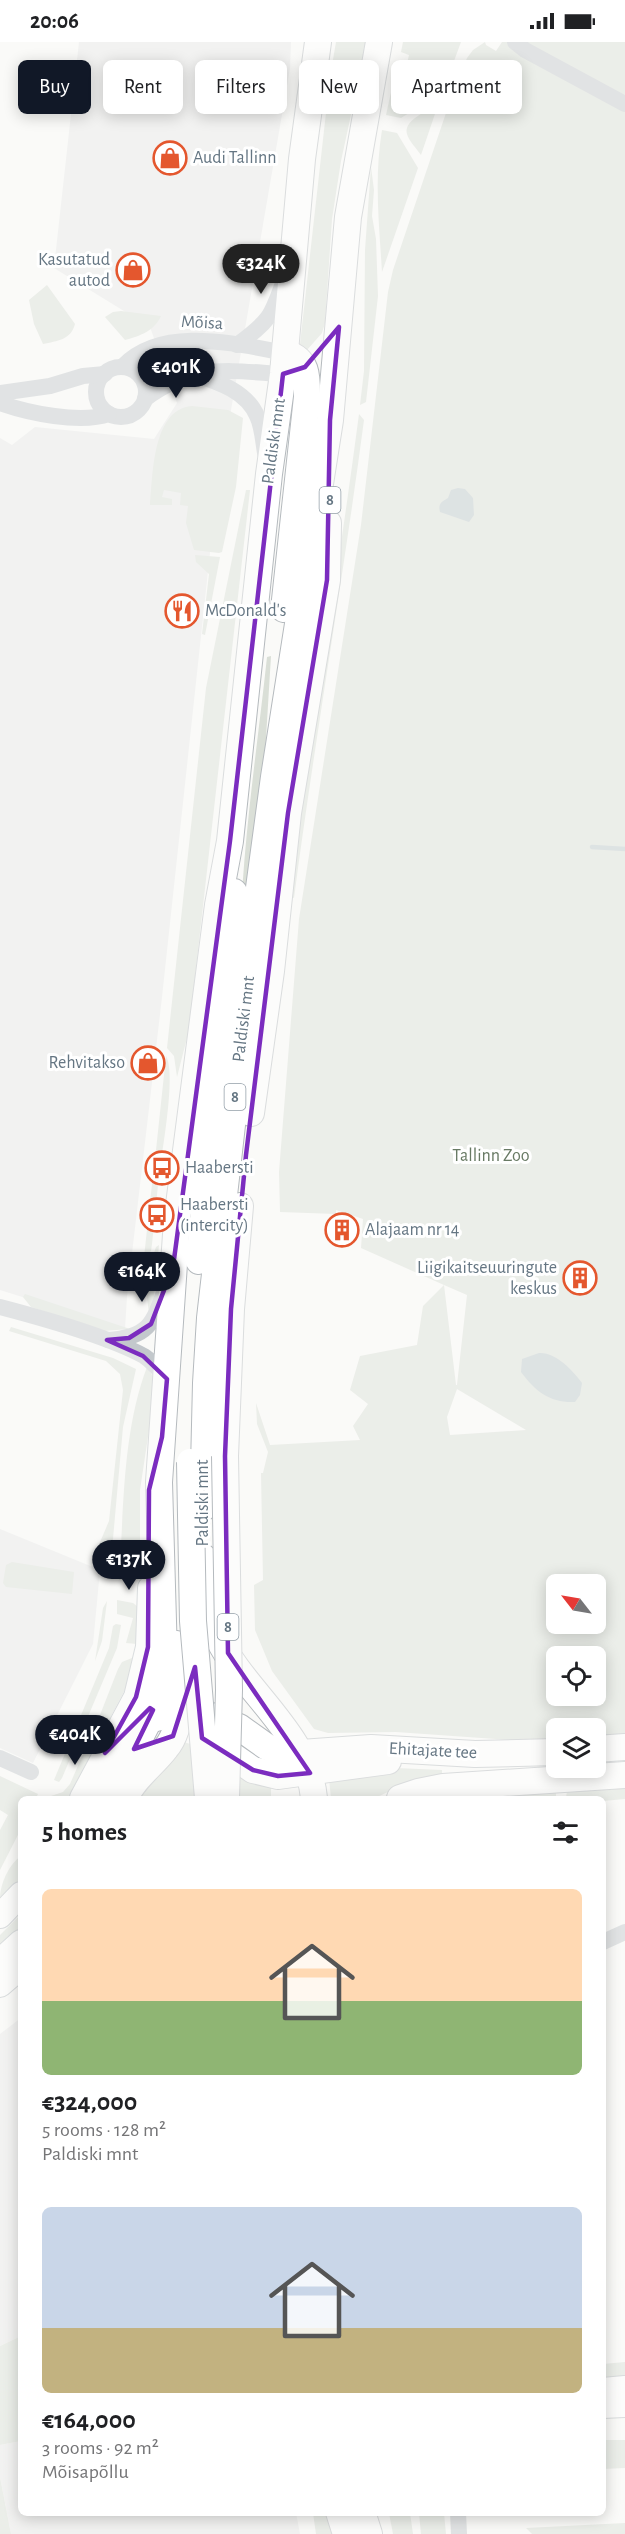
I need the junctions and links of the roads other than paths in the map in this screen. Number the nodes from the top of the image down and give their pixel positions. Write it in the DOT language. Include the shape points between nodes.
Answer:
graph roads {
  1 [pos="318,42"];
  2 [pos="379,42"];
  3 [pos="515,42"];
  4 [pos="625,104"];
  5 [pos="293,253"];
  6 [pos="339,327"];
  7 [pos="237,345"];
  8 [pos="291,365"];
  9 [pos="123,366"];
  10 [pos="105,374"];
  11 [pos="196,375"];
  12 [pos="0,393"];
  13 [pos="145,399"];
  14 [pos="0,403"];
  15 [pos="108,414"];
  16 [pos="330,420"];
  17 [pos="269,474"];
  18 [pos="274,777"];
  19 [pos="230,841"];
  20 [pos="173,1267"];
  21 [pos="0,1306"];
  22 [pos="107,1340"];
  23 [pos="167,1379"];
  24 [pos="162,1437"];
  25 [pos="149,1720"];
  26 [pos="176,1724"];
  27 [pos="251,1736"];
  28 [pos="625,1747"];
  29 [pos="606,1748"];
  30 [pos="134,1749"];
  31 [pos="546,1752"];
  32 [pos="105,1753"];
  33 [pos="0,1758"];
  34 [pos="306,1758"];
  35 [pos="31,1772"];
  36 [pos="625,1775"];
  37 [pos="278,1787"];
  38 [pos="82,1796"];
  39 [pos="102,1796"];
  40 [pos="126,1796"];
  41 [pos="208,1796"];
  42 [pos="226,1796"];
  43 [pos="314,1796"];
  44 [pos="406,1796"];
  45 [pos="18,1897"];
  46 [pos="0,1916"];
  47 [pos="625,1932"];
  48 [pos="606,1941"];
  49 [pos="18,1945"];
  50 [pos="0,1961"];
  51 [pos="18,1970"];
  52 [pos="0,1985"];
  53 [pos="625,2388"];
  54 [pos="606,2390"];
  55 [pos="625,2405"];
  56 [pos="606,2406"];
  57 [pos="340,2516"];
  58 [pos="353,2516"];
  59 [pos="363,2516"];
  60 [pos="377,2516"];
  61 [pos="458,2516"];
  62 [pos="346,2534"];
  63 [pos="355,2534"];
  64 [pos="369,2534"];
  65 [pos="379,2534"];
  66 [pos="459,2534"];
  1 -- 5 [label="main road, Paldiski mnt / 8"];
  2 -- 6 [label="main road, Paldiski mnt / 8" via="348,217"];
  3 -- 4 [label="street"];
  5 -- 7 [label="street" via="273,311 263,325"];
  5 -- 8 [label="main road, Paldiski mnt / 8"];
  6 -- 8 [label="main road" via="326,345"];
  6 -- 16 [label="main road, Paldiski mnt / 8"];
  7 -- 8 [label="street, Mõisa"];
  7 -- 9 [label="street, Mõisa" via="175,340 141,352"];
  8 -- 11 [label="street"];
  8 -- 17 [label="main road, Paldiski mnt / 8"];
  8 -- 18 [label="main road" via="307,397 280,651"];
  9 -- 10 [label="street"];
  9 -- 13 [label="street" via="144,382"];
  10 -- 12 [label="street"];
  10 -- 15 [label="street" via="98,384 97,398"];
  11 -- 13 [label="street" via="176,380"];
  11 -- 17 [label="street" via="221,383 250,405 258,416"];
  13 -- 15 [label="street" via="130,416"];
  14 -- 15 [label="street" via="23,411 88,418"];
  16 -- 18 [label="main road, Paldiski mnt / 8"];
  16 -- 42 [label="main road, Paldiski mnt / 8, bridge" via="332,476 327,580 288,813 231,1309 225,1456 229,1690"];
  17 -- 19 [label="main road, Paldiski mnt / 8"];
  18 -- 34 [label="main road, Paldiski mnt / 8" via="210,1318 203,1563 206,1601 219,1639"];
  19 -- 20 [label="main road, Paldiski mnt / 8" via="192,1095"];
  19 -- 41 [label="main road, Paldiski mnt / 8, bridge" via="235,907 194,1315 190,1462 195,1656"];
  20 -- 22 [label="street" via="151,1324 129,1338"];
  20 -- 23 [label="main road, Paldiski mnt / 8"];
  21 -- 22 [label="street"];
  22 -- 23 [label="street" via="143,1356"];
  23 -- 24 [label="main road, Paldiski mnt / 8"];
  24 -- 25 [label="main road, Paldiski mnt / 8" via="159,1521 164,1656 159,1694"];
  24 -- 26 [label="main road" via="168,1490 170,1595 181,1698"];
  24 -- 32 [label="main road" via="149,1490 148,1647 136,1696"];
  25 -- 26 [label="main road"];
  25 -- 30 [label="main road, Paldiski mnt"];
  25 -- 32 [label="main road" via="121,1737"];
  26 -- 27 [label="main road" via="189,1712 218,1717"];
  26 -- 30 [label="main road"];
  26 -- 37 [label="main road" via="192,1736 210,1741"];
  26 -- 40 [label="main road" via="161,1755"];
  27 -- 34 [label="main road" via="278,1752"];
  27 -- 37 [label="main road" via="263,1748"];
  28 -- 29 [label="main road"];
  30 -- 39 [label="main road" via="112,1774"];
  31 -- 34 [label="main road, Ehitajate tee" via="475,1754 371,1748"];
  32 -- 38 [label="main road"];
  33 -- 35 [label="street"];
  34 -- 37 [label="main road"];
  34 -- 43 [label="main road"];
  36 -- 44 [label="main road, Ehitajate tee" via="443,1788"];
  45 -- 46 [label="main road"];
  47 -- 48 [label="street"];
  49 -- 50 [label="main road"];
  51 -- 52 [label="main road"];
  53 -- 54 [label="main road"];
  55 -- 56 [label="main road"];
  57 -- 62 [label="main road"];
  58 -- 63 [label="main road"];
  59 -- 64 [label="main road"];
  60 -- 65 [label="main road"];
  61 -- 66 [label="street"];
}
